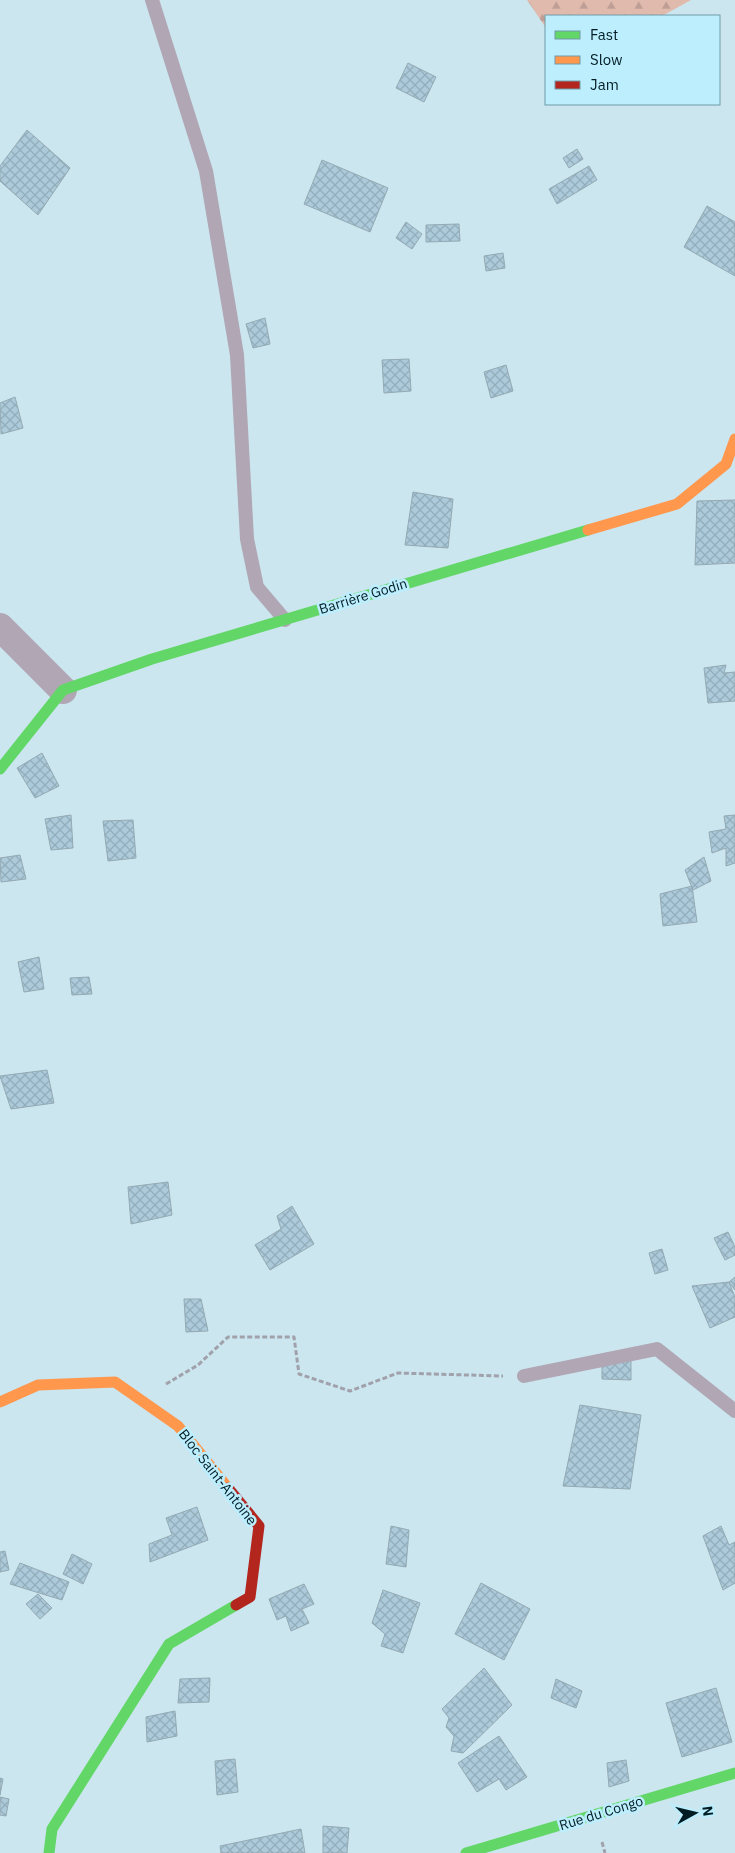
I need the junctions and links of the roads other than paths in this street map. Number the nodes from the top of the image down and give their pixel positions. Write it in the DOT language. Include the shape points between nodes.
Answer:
graph roads {
  1 [pos="152,0"];
  2 [pos="735,440"];
  3 [pos="284,620"];
  4 [pos="0,626"];
  5 [pos="63,690"];
  6 [pos="0,769"];
  7 [pos="524,1376"];
  8 [pos="0,1402"];
  9 [pos="735,1411"];
  10 [pos="735,1773"];
  11 [pos="49,1853"];
  12 [pos="466,1853"];
  1 -- 3 [label="lane" via="206,172 236,355 247,539 257,587"];
  2 -- 3 [label="street, Barrière Godin" via="726,464 677,504"];
  3 -- 5 [label="street, Barrière Godin" via="152,659"];
  4 -- 5 [label="street"];
  5 -- 6 [label="street"];
  7 -- 9 [label="lane" via="657,1349"];
  8 -- 11 [label="street, Bloc Saint-Antoine" via="38,1385 115,1382 178,1426 258,1526 250,1597 169,1644 52,1829"];
  10 -- 12 [label="street, Rue du Congo"];
}
